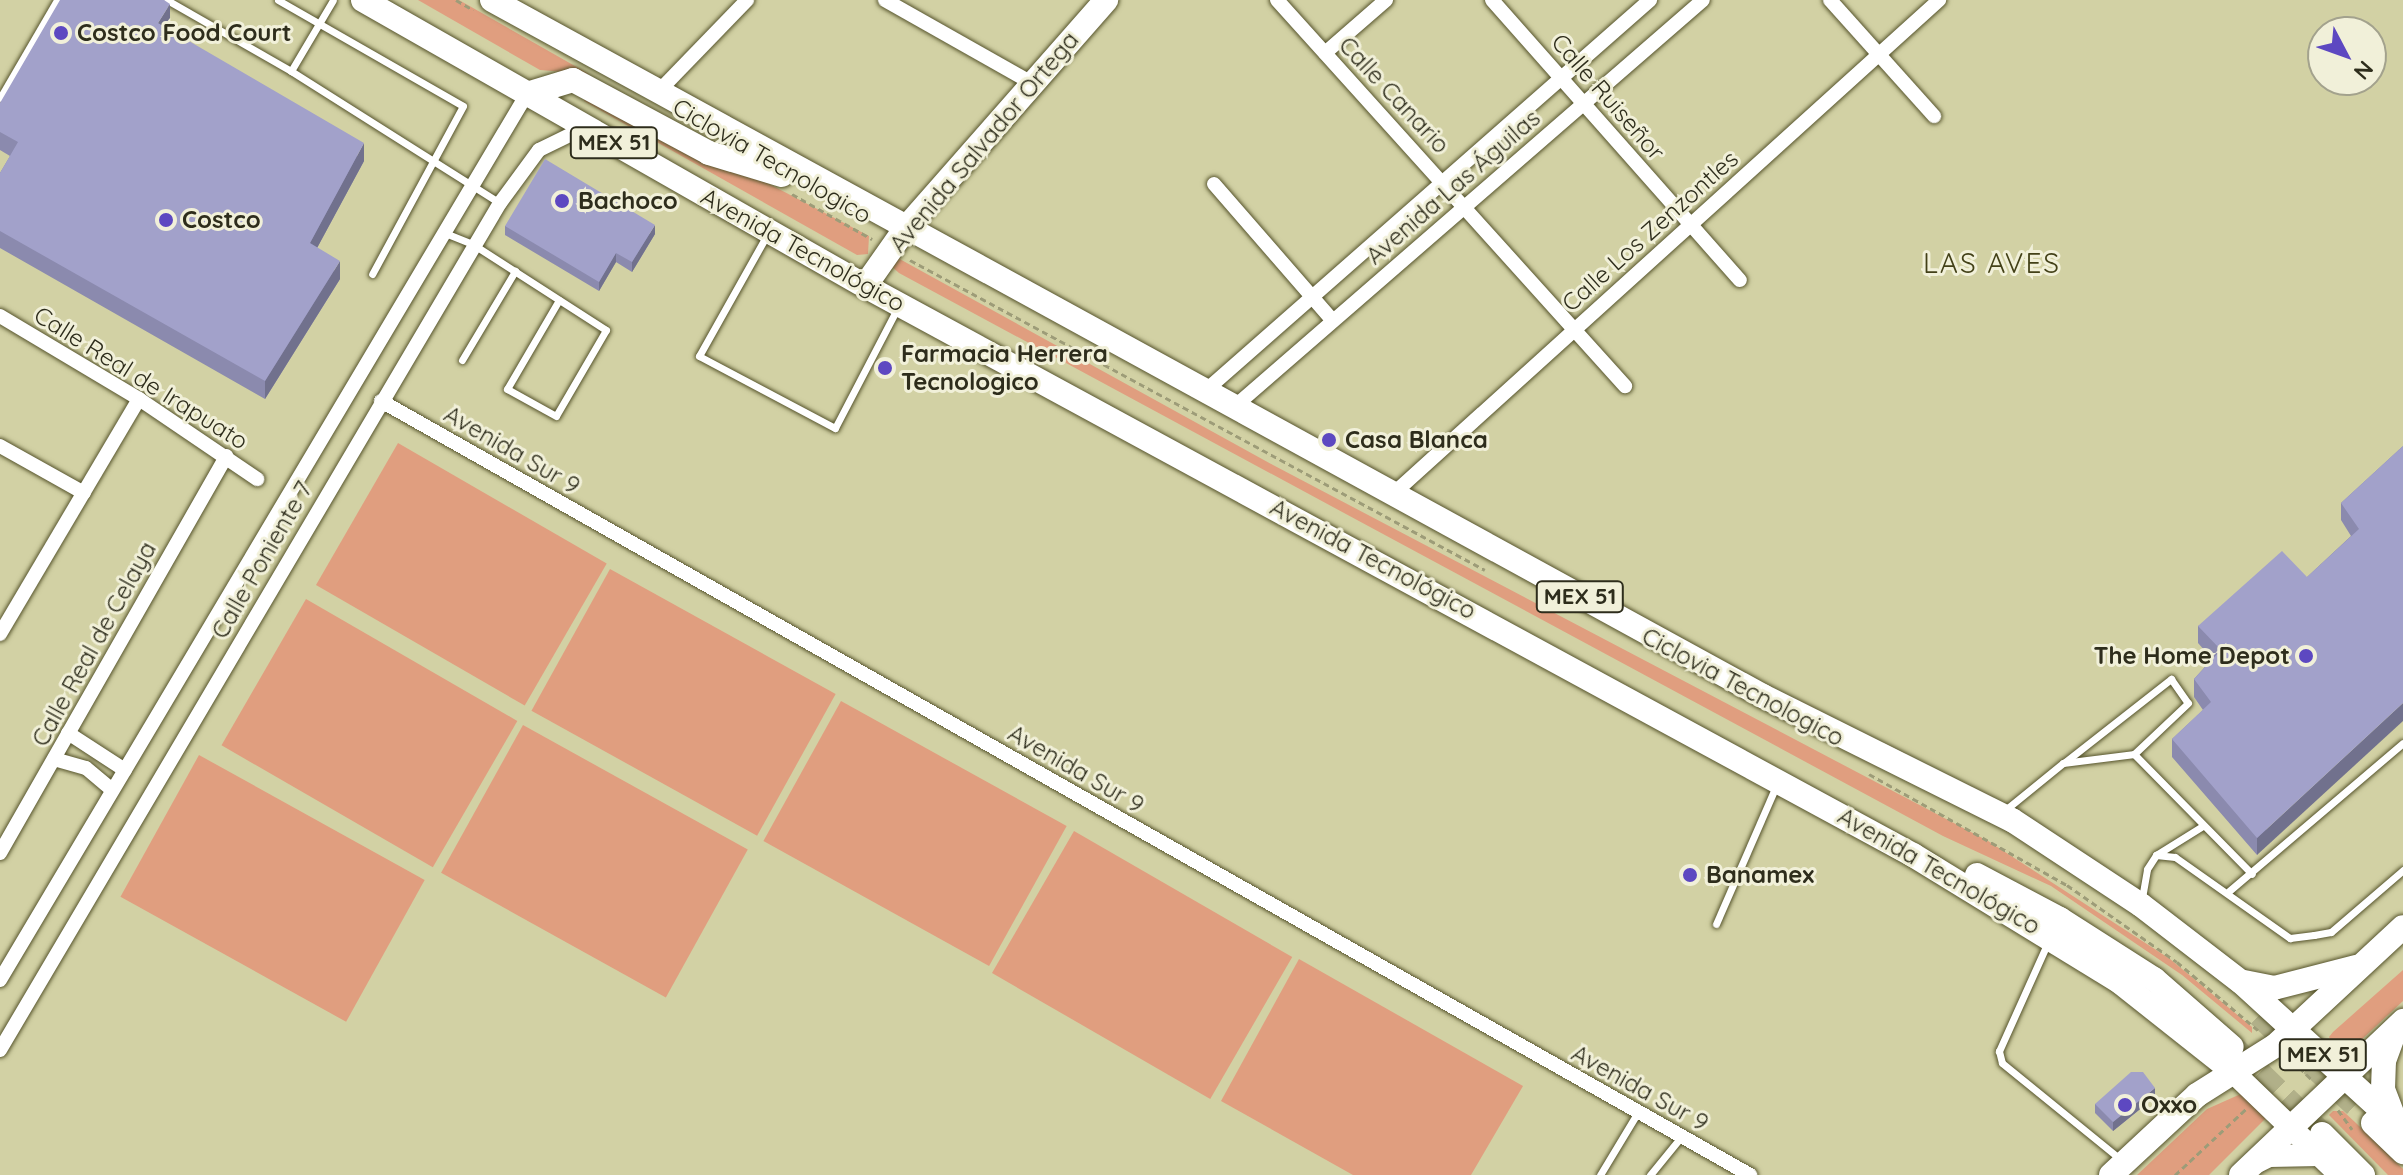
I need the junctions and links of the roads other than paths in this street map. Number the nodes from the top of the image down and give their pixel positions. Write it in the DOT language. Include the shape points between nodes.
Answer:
graph roads {
  1 [pos="57,0"];
  2 [pos="167,0"];
  3 [pos="278,0"];
  4 [pos="333,0"];
  5 [pos="363,0"];
  6 [pos="747,0"];
  7 [pos="885,0"];
  8 [pos="1106,0"];
  9 [pos="1277,0"];
  10 [pos="1386,0"];
  11 [pos="1492,0"];
  12 [pos="1650,0"];
  13 [pos="1703,0"];
  14 [pos="1830,0"];
  15 [pos="1939,0"];
  16 [pos="486,7"];
  17 [pos="319,24"];
  18 [pos="1325,53"];
  19 [pos="1878,53"];
  20 [pos="291,71"];
  21 [pos="1564,77"];
  22 [pos="1030,82"];
  23 [pos="3,88"];
  24 [pos="527,94"];
  25 [pos="656,94"];
  26 [pos="0,98"];
  27 [pos="1584,101"];
  28 [pos="1934,116"];
  29 [pos="595,132"];
  30 [pos="434,158"];
  31 [pos="1445,182"];
  32 [pos="1214,184"];
  33 [pos="472,187"];
  34 [pos="831,189"];
  35 [pos="500,203"];
  36 [pos="1466,206"];
  37 [pos="1689,225"];
  38 [pos="905,229"];
  39 [pos="769,231"];
  40 [pos="445,233"];
  41 [pos="474,245"];
  42 [pos="515,271"];
  43 [pos="372,274"];
  44 [pos="1740,280"];
  45 [pos="865,286"];
  46 [pos="1313,298"];
  47 [pos="559,300"];
  48 [pos="899,304"];
  49 [pos="0,316"];
  50 [pos="1333,321"];
  51 [pos="1574,330"];
  52 [pos="462,360"];
  53 [pos="1625,386"];
  54 [pos="1204,392"];
  55 [pos="139,399"];
  56 [pos="381,401"];
  57 [pos="1233,408"];
  58 [pos="0,446"];
  59 [pos="226,456"];
  60 [pos="257,479"];
  61 [pos="84,493"];
  62 [pos="1392,495"];
  63 [pos="0,634"];
  64 [pos="1595,678"];
  65 [pos="1763,696"];
  66 [pos="68,733"];
  67 [pos="2403,743"];
  68 [pos="2134,754"];
  69 [pos="54,759"];
  70 [pos="2063,763"];
  71 [pos="125,770"];
  72 [pos="1780,779"];
  73 [pos="112,790"];
  74 [pos="1998,814"];
  75 [pos="2201,827"];
  76 [pos="0,853"];
  77 [pos="2156,855"];
  78 [pos="2403,870"];
  79 [pos="2252,874"];
  80 [pos="2229,891"];
  81 [pos="2141,905"];
  82 [pos="1716,924"];
  83 [pos="2403,927"];
  84 [pos="2051,937"];
  85 [pos="2362,965"];
  86 [pos="0,980"];
  87 [pos="2241,982"];
  88 [pos="2259,1015"];
  89 [pos="2400,1024"];
  90 [pos="2294,1028"];
  91 [pos="2206,1048"];
  92 [pos="0,1050"];
  93 [pos="2232,1058"];
  94 [pos="2393,1058"];
  95 [pos="2346,1075"];
  96 [pos="2355,1105"];
  97 [pos="1638,1112"];
  98 [pos="2179,1112"];
  99 [pos="2403,1130"];
  100 [pos="2290,1131"];
  101 [pos="1681,1137"];
  102 [pos="2321,1145"];
  103 [pos="2403,1152"];
  104 [pos="2118,1169"];
  105 [pos="2247,1170"];
  106 [pos="1600,1175"];
  107 [pos="1650,1175"];
  108 [pos="1750,1175"];
  109 [pos="2340,1175"];
  110 [pos="2363,1175"];
  1 -- 23 [label="lane"];
  2 -- 20 [label="lane"];
  3 -- 17 [label="lane"];
  4 -- 17 [label="lane"];
  5 -- 24 [label="main road, Avenida Tecnológico / MEX 51"];
  6 -- 25 [label="street"];
  7 -- 22 [label="street"];
  8 -- 22 [label="main road, Avenida Salvador Ortega"];
  9 -- 18 [label="street, Calle Canario"];
  10 -- 18 [label="street"];
  11 -- 21 [label="street, Calle Ruiseñor"];
  12 -- 21 [label="street, Avenida Las Águilas"];
  13 -- 27 [label="street, Avenida Las Águilas"];
  14 -- 19 [label="street"];
  15 -- 19 [label="street, Calle Los Zenzontles"];
  16 -- 25 [label="main road, MEX 51"];
  17 -- 20 [label="lane"];
  17 -- 30 [label="lane" via="463,106"];
  18 -- 31 [label="street, Calle Canario"];
  19 -- 28 [label="street"];
  19 -- 37 [label="street, Calle Los Zenzontles"];
  20 -- 30 [label="lane"];
  21 -- 27 [label="street, Calle Ruiseñor"];
  21 -- 31 [label="street, Avenida Las Águilas"];
  22 -- 38 [label="main road, Avenida Salvador Ortega"];
  23 -- 26 [label="lane"];
  24 -- 29 [label="main road, Avenida Tecnológico / MEX 51"];
  24 -- 33 [label="street, Calle Poniente 7"];
  24 -- 34 [label="main road" via="573,80 709,153"];
  25 -- 34 [label="main road, MEX 51"];
  27 -- 36 [label="street, Avenida Las Águilas"];
  27 -- 37 [label="street, Calle Ruiseñor"];
  29 -- 35 [label="street, Calle Poniente 7" via="572,134 539,150"];
  29 -- 39 [label="main road, Avenida Tecnológico / MEX 51"];
  30 -- 33 [label="lane"];
  30 -- 43 [label="lane"];
  31 -- 36 [label="street, Calle Canario"];
  31 -- 46 [label="street, Avenida Las Águilas"];
  32 -- 46 [label="street"];
  33 -- 35 [label="lane"];
  33 -- 40 [label="street, Calle Poniente 7"];
  34 -- 38 [label="main road, MEX 51"];
  35 -- 41 [label="street, Calle Poniente 7"];
  36 -- 50 [label="street, Avenida Las Águilas"];
  36 -- 51 [label="street, Calle Canario"];
  37 -- 44 [label="street, Calle Ruiseñor"];
  37 -- 51 [label="street, Calle Los Zenzontles"];
  38 -- 45 [label="main road, Avenida Salvador Ortega"];
  38 -- 54 [label="main road, MEX 51"];
  39 -- 45 [label="main road, Avenida Tecnológico / MEX 51"];
  39 -- 48 [label="lane" via="699,356 835,428"];
  40 -- 41 [label="lane"];
  40 -- 71 [label="street, Calle Poniente 7"];
  41 -- 42 [label="lane"];
  41 -- 56 [label="street, Calle Poniente 7"];
  42 -- 47 [label="lane"];
  42 -- 52 [label="lane"];
  45 -- 48 [label="main road, Avenida Tecnológico / MEX 51"];
  46 -- 50 [label="street"];
  46 -- 54 [label="street, Avenida Las Águilas"];
  47 -- 47 [label="lane" via="507,389 556,416 606,330"];
  48 -- 64 [label="main road, Avenida Tecnológico / MEX 51"];
  49 -- 55 [label="street, Calle Real de Irapuato"];
  50 -- 57 [label="street, Avenida Las Águilas"];
  51 -- 53 [label="street, Calle Canario"];
  51 -- 62 [label="street, Calle Los Zenzontles"];
  54 -- 57 [label="main road, MEX 51"];
  55 -- 59 [label="street, Calle Real de Irapuato"];
  55 -- 61 [label="street"];
  56 -- 92 [label="street, Calle Poniente 7"];
  56 -- 97 [label="street, Avenida Sur 9"];
  57 -- 62 [label="main road, MEX 51"];
  58 -- 61 [label="street"];
  59 -- 60 [label="street, Calle Real de Irapuato"];
  59 -- 66 [label="street, Calle Real de Celaya"];
  61 -- 63 [label="street"];
  62 -- 65 [label="main road, MEX 51"];
  64 -- 72 [label="main road, Avenida Tecnológico / MEX 51" via="1615,697"];
  64 -- 93 [label="main road" via="1712,734 2060,919 2154,979"];
  65 -- 74 [label="main road, MEX 51"];
  65 -- 88 [label="main road" via="2073,874 2163,936"];
  66 -- 69 [label="street, Calle Real de Celaya"];
  66 -- 71 [label="street"];
  67 -- 79 [label="lane"];
  68 -- 70 [label="lane"];
  68 -- 70 [label="lane" via="2188,703 2171,679"];
  68 -- 75 [label="lane"];
  69 -- 73 [label="street" via="86,768"];
  69 -- 76 [label="street, Calle Real de Celaya"];
  70 -- 74 [label="lane"];
  71 -- 73 [label="street, Calle Poniente 7"];
  72 -- 82 [label="lane"];
  72 -- 84 [label="main road, Avenida Tecnológico / MEX 51"];
  73 -- 86 [label="street, Calle Poniente 7"];
  74 -- 81 [label="main road, MEX 51"];
  75 -- 77 [label="lane"];
  75 -- 79 [label="lane"];
  77 -- 80 [label="lane" via="2175,857"];
  77 -- 81 [label="lane" via="2147,869"];
  78 -- 80 [label="lane" via="2331,932 2290,938"];
  79 -- 80 [label="lane"];
  81 -- 87 [label="main road, MEX 51"];
  83 -- 85 [label="main road"];
  84 -- 91 [label="main road, Avenida Tecnológico / MEX 51"];
  84 -- 104 [label="lane" via="1999,1051 2002,1063"];
  85 -- 87 [label="main road" via="2274,988"];
  85 -- 90 [label="main road"];
  87 -- 90 [label="main road, MEX 51"];
  89 -- 94 [label="main road"];
  89 -- 95 [label="main road"];
  90 -- 93 [label="main road" via="2276,1045"];
  90 -- 95 [label="main road, MEX 51"];
  91 -- 93 [label="main road, Avenida Tecnológico / MEX 51"];
  91 -- 98 [label="main road" via="2196,1089"];
  93 -- 98 [label="main road"];
  93 -- 100 [label="street, Avenida Tecnológico / MEX 51"];
  94 -- 99 [label="main road" via="2383,1089 2391,1115"];
  95 -- 99 [label="main road, MEX 51"];
  95 -- 100 [label="main road"];
  96 -- 103 [label="main road"];
  97 -- 101 [label="street, Avenida Sur 9"];
  97 -- 106 [label="lane"];
  98 -- 104 [label="main road"];
  100 -- 102 [label="street, Avenida Tecnológico / MEX 51"];
  100 -- 105 [label="main road"];
  101 -- 107 [label="lane"];
  101 -- 108 [label="street, Avenida Sur 9"];
  102 -- 105 [label="street" via="2269,1156"];
  102 -- 109 [label="street, Avenida Tecnológico / MEX 51"];
  102 -- 110 [label="main road"];
}
